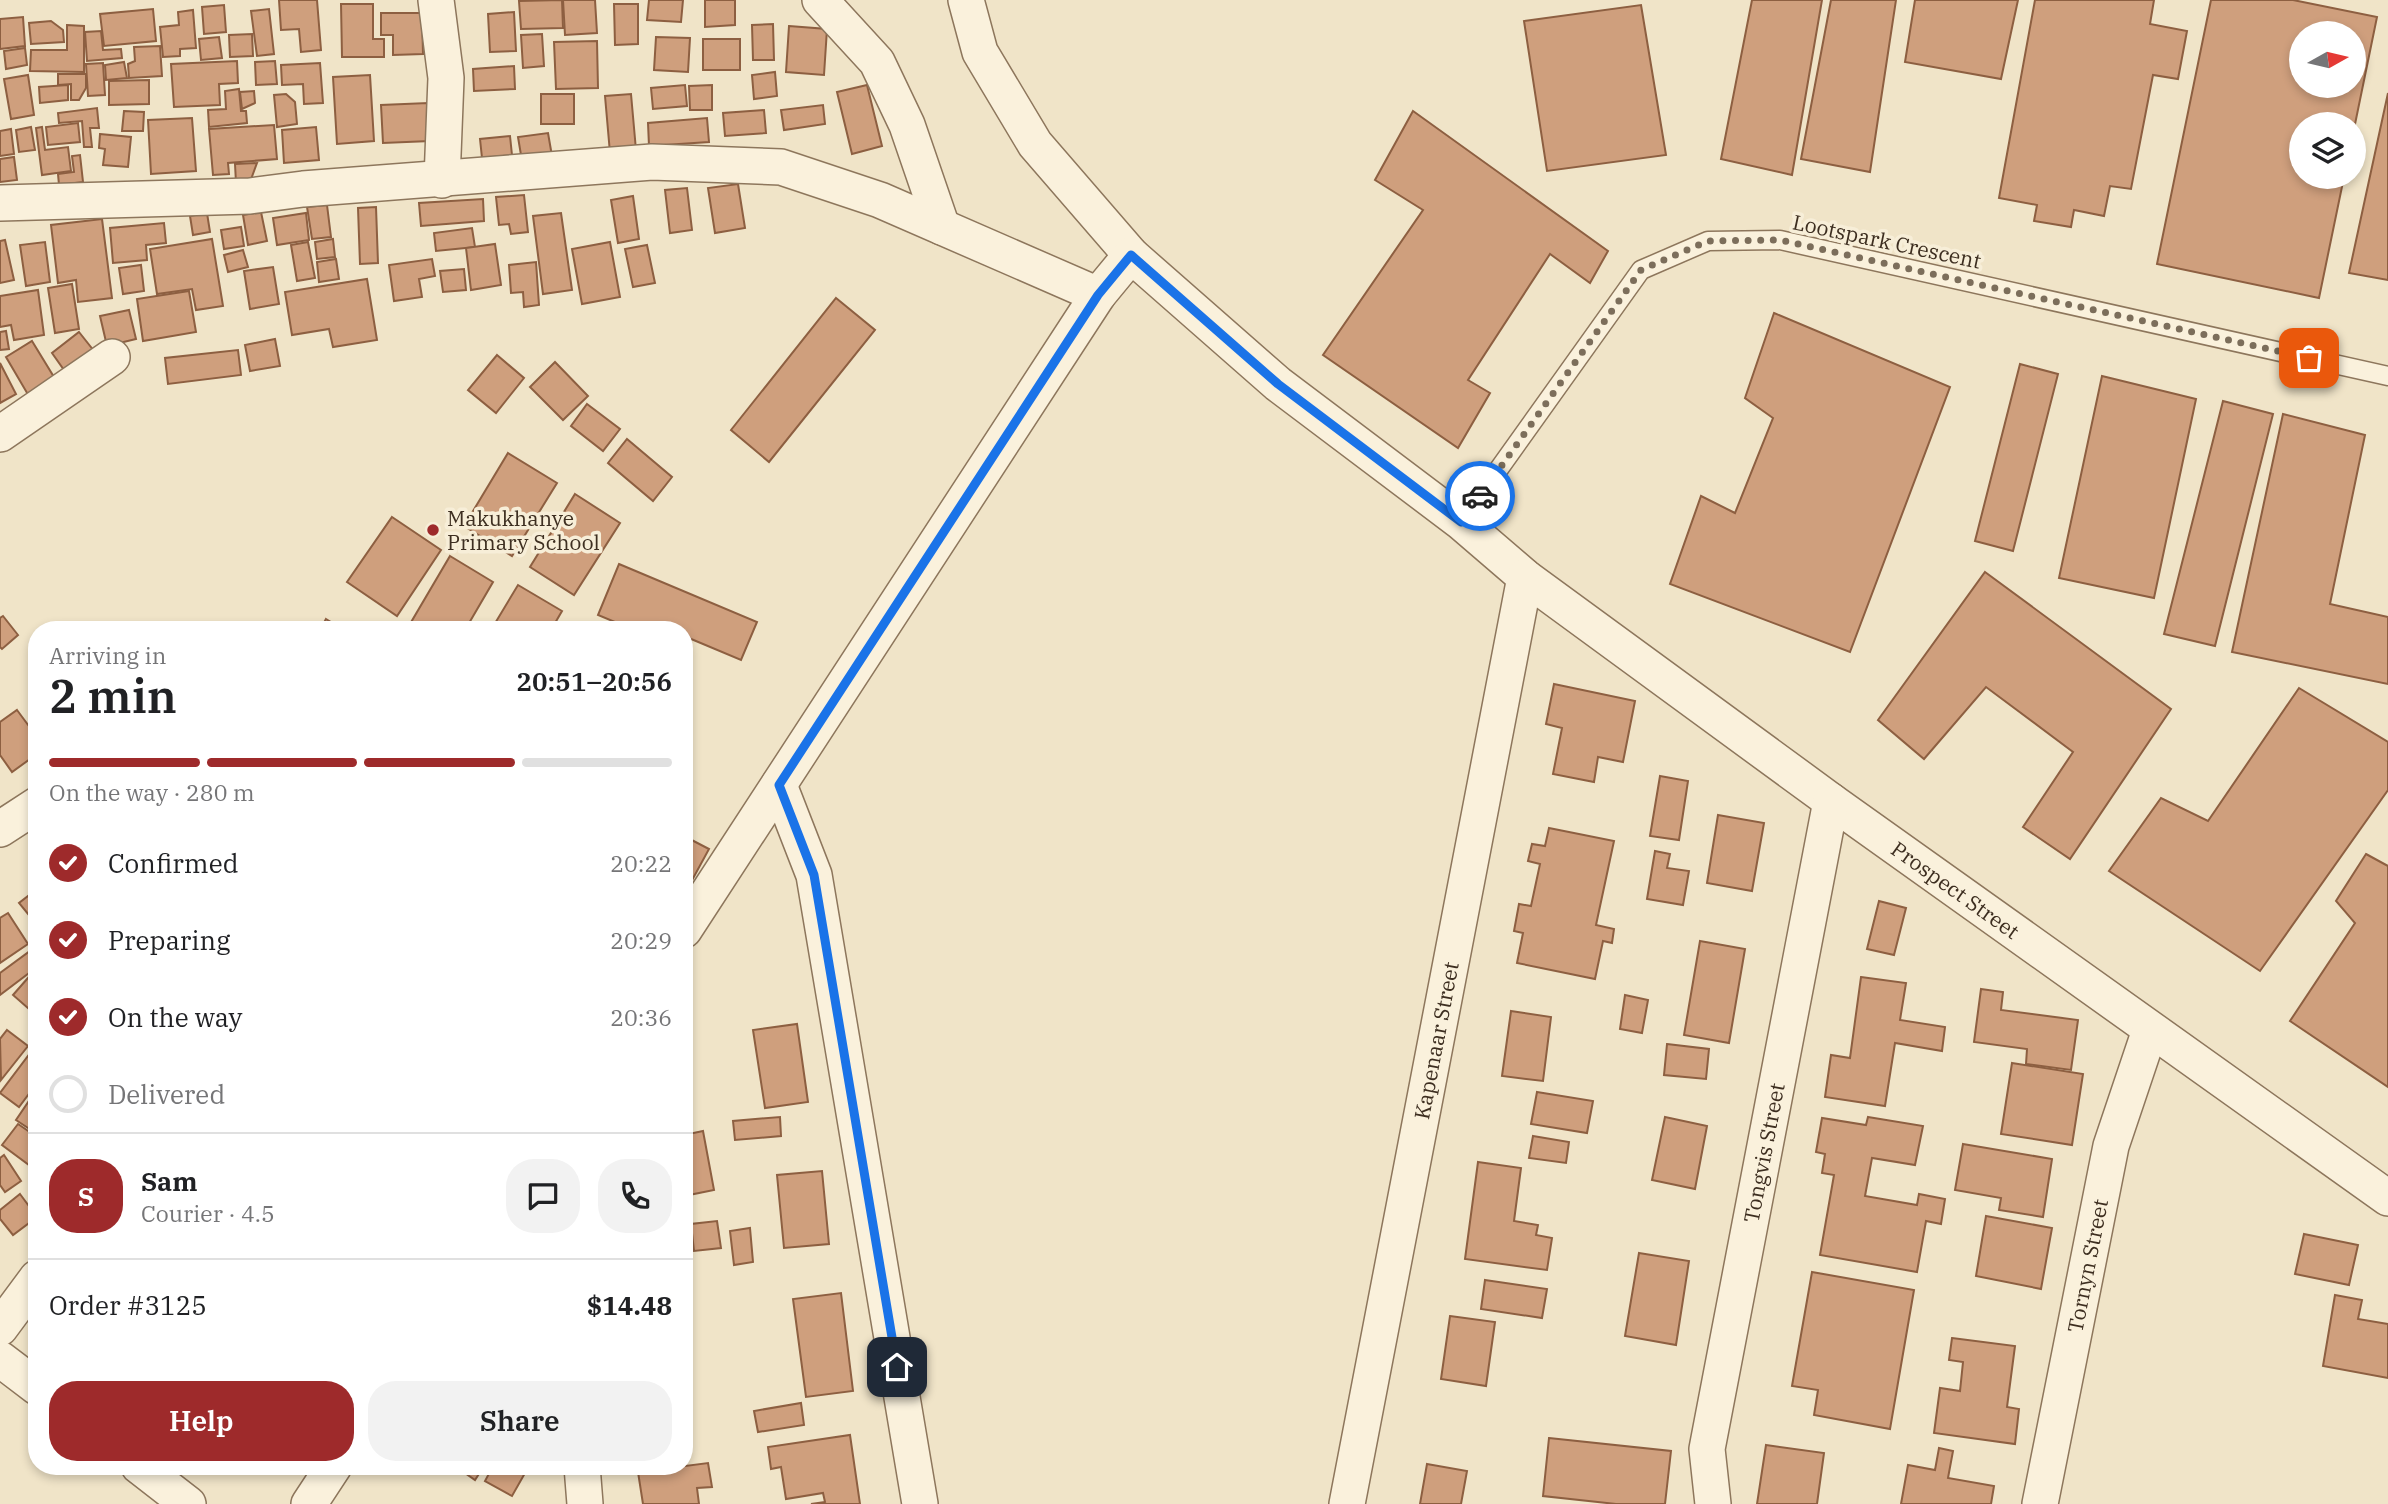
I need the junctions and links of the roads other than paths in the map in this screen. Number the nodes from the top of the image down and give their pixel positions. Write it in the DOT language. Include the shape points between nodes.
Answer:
graph roads {
  1 [pos="436,0"];
  2 [pos="821,0"];
  3 [pos="966,0"];
  4 [pos="442,180"];
  5 [pos="0,203"];
  6 [pos="942,227"];
  7 [pos="1131,255"];
  8 [pos="1098,295"];
  9 [pos="112,357"];
  10 [pos="2388,376"];
  11 [pos="0,434"];
  12 [pos="1461,522"];
  13 [pos="1525,577"];
  14 [pos="779,785"];
  15 [pos="1831,801"];
  16 [pos="28,810"];
  17 [pos="0,829"];
  18 [pos="693,916"];
  19 [pos="2150,1030"];
  20 [pos="2388,1198"];
  21 [pos="28,1290"];
  22 [pos="0,1328"];
  23 [pos="0,1359"];
  24 [pos="28,1380"];
  25 [pos="151,1475"];
  26 [pos="328,1475"];
  27 [pos="583,1475"];
  28 [pos="188,1504"];
  29 [pos="309,1504"];
  30 [pos="585,1504"];
  31 [pos="920,1504"];
  32 [pos="1347,1504"];
  33 [pos="1713,1504"];
  34 [pos="2040,1504"];
  1 -- 4 [label="street" via="446,78"];
  2 -- 6 [label="street" via="877,62 907,125"];
  3 -- 7 [label="street, Prospect Street" via="980,52 1035,144"];
  4 -- 5 [label="street" via="250,196"];
  4 -- 6 [label="street" via="652,162 781,167 880,200"];
  6 -- 8 [label="street"];
  7 -- 8 [label="street"];
  7 -- 12 [label="street, Prospect Street" via="1278,384"];
  8 -- 14 [label="street"];
  9 -- 11 [label="street"];
  10 -- 12 [label="lane, Lootspark Crescent" via="1780,240 1708,241 1641,270"];
  12 -- 13 [label="street, Prospect Street"];
  13 -- 15 [label="street, Prospect Street"];
  13 -- 32 [label="street, Kapenaar Street"];
  14 -- 18 [label="street"];
  14 -- 31 [label="street" via="814,875"];
  15 -- 19 [label="street, Prospect Street"];
  15 -- 33 [label="street, Tongvis Street" via="1707,1448"];
  16 -- 17 [label="street"];
  19 -- 20 [label="street, Prospect Street"];
  19 -- 34 [label="street, Tornyn Street" via="2111,1146"];
  21 -- 22 [label="street"];
  23 -- 24 [label="street"];
  25 -- 28 [label="street"];
  26 -- 29 [label="street"];
  27 -- 30 [label="street"];
}
